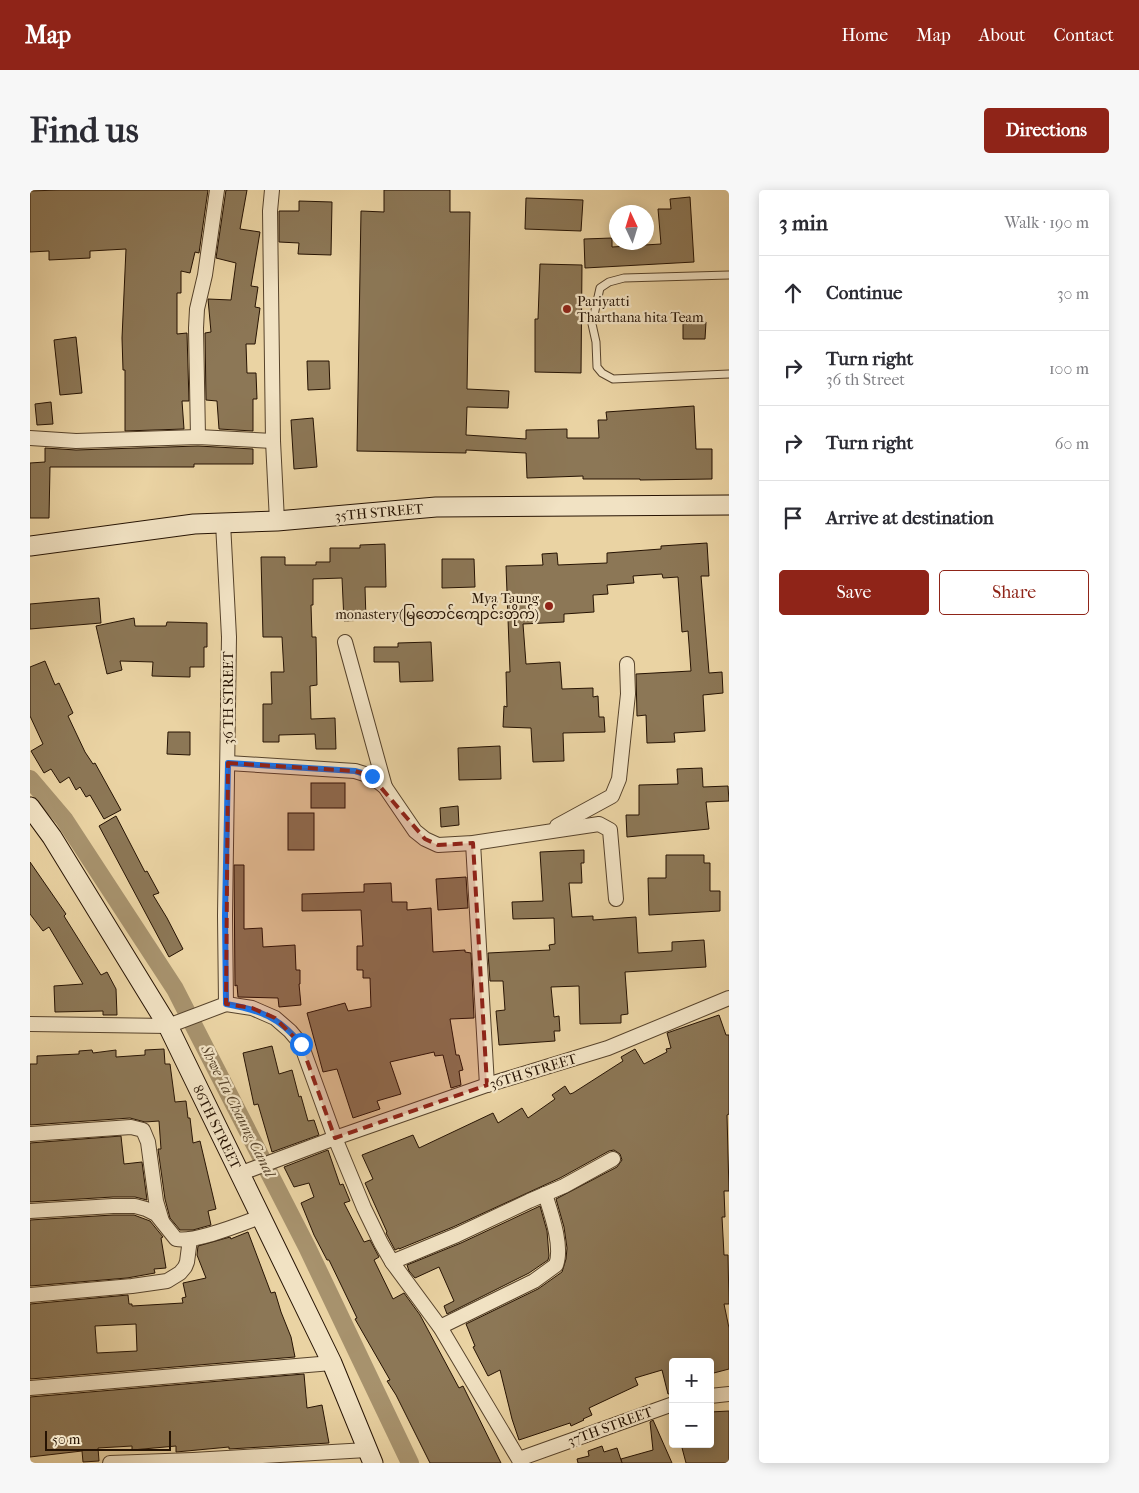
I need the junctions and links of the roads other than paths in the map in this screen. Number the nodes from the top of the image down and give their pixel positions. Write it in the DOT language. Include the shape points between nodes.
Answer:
graph roads {
  1 [pos="217,190"];
  2 [pos="272,190"];
  3 [pos="729,275"];
  4 [pos="729,374"];
  5 [pos="198,437"];
  6 [pos="30,438"];
  7 [pos="273,441"];
  8 [pos="729,504"];
  9 [pos="277,521"];
  10 [pos="223,523"];
  11 [pos="30,546"];
  12 [pos="345,642"];
  13 [pos="627,664"];
  14 [pos="228,763"];
  15 [pos="384,787"];
  16 [pos="30,808"];
  17 [pos="513,837"];
  18 [pos="474,842"];
  19 [pos="616,899"];
  20 [pos="729,998"];
  21 [pos="226,1004"];
  22 [pos="30,1024"];
  23 [pos="174,1024"];
  24 [pos="486,1085"];
  25 [pos="30,1134"];
  26 [pos="335,1138"];
  27 [pos="613,1159"];
  28 [pos="248,1171"];
  29 [pos="545,1194"];
  30 [pos="30,1211"];
  31 [pos="260,1217"];
  32 [pos="162,1221"];
  33 [pos="190,1239"];
  34 [pos="392,1262"];
  35 [pos="30,1295"];
  36 [pos="440,1327"];
  37 [pos="332,1363"];
  38 [pos="30,1388"];
  39 [pos="729,1394"];
  40 [pos="714,1396"];
  41 [pos="669,1405"];
  42 [pos="370,1457"];
  43 [pos="520,1461"];
  44 [pos="110,1463"];
  1 -- 5 [label="street" via="206,275 197,309"];
  2 -- 7 [label="street"];
  3 -- 4 [label="lane" via="624,278 609,282 600,288 592,324 597,366 602,374 613,379"];
  5 -- 6 [label="street" via="76,441"];
  5 -- 7 [label="street"];
  7 -- 9 [label="street"];
  8 -- 9 [label="main road, 35TH STREET" via="436,507"];
  9 -- 10 [label="main road, 35TH STREET"];
  10 -- 11 [label="main road, 35TH STREET"];
  10 -- 14 [label="street, 36 TH STREET" via="229,637"];
  12 -- 15 [label="street"];
  13 -- 17 [label="street" via="628,694 619,779 612,796 548,830"];
  14 -- 15 [label="street" via="355,771 372,776"];
  14 -- 21 [label="street, 36 TH STREET"];
  15 -- 18 [label="street" via="425,840 438,845"];
  16 -- 23 [label="main road, 86TH STREET"];
  17 -- 18 [label="street"];
  17 -- 19 [label="street" via="599,824 610,830"];
  18 -- 24 [label="street"];
  20 -- 24 [label="street, 36TH STREET" via="608,1048"];
  21 -- 23 [label="street"];
  21 -- 26 [label="street" via="252,1008 275,1018 301,1044"];
  22 -- 23 [label="street"];
  23 -- 28 [label="main road, 86TH STREET"];
  24 -- 26 [label="street, 36TH STREET"];
  25 -- 32 [label="street" via="131,1127 143,1130"];
  26 -- 28 [label="street, 36TH STREET"];
  26 -- 34 [label="street" via="364,1208"];
  27 -- 29 [label="street"];
  28 -- 31 [label="main road, 86TH STREET"];
  29 -- 34 [label="street"];
  29 -- 36 [label="street" via="559,1255 556,1265 534,1281"];
  30 -- 32 [label="street" via="125,1205 146,1209"];
  31 -- 33 [label="street"];
  31 -- 37 [label="main road, 86TH STREET"];
  32 -- 33 [label="street" via="176,1239"];
  33 -- 35 [label="street" via="185,1267 167,1281"];
  34 -- 36 [label="street"];
  36 -- 43 [label="street"];
  37 -- 38 [label="street"];
  37 -- 42 [label="main road, 86TH STREET"];
  39 -- 40 [label="street"];
  41 -- 43 [label="street, 37TH STREET"];
  42 -- 44 [label="street"];
}
